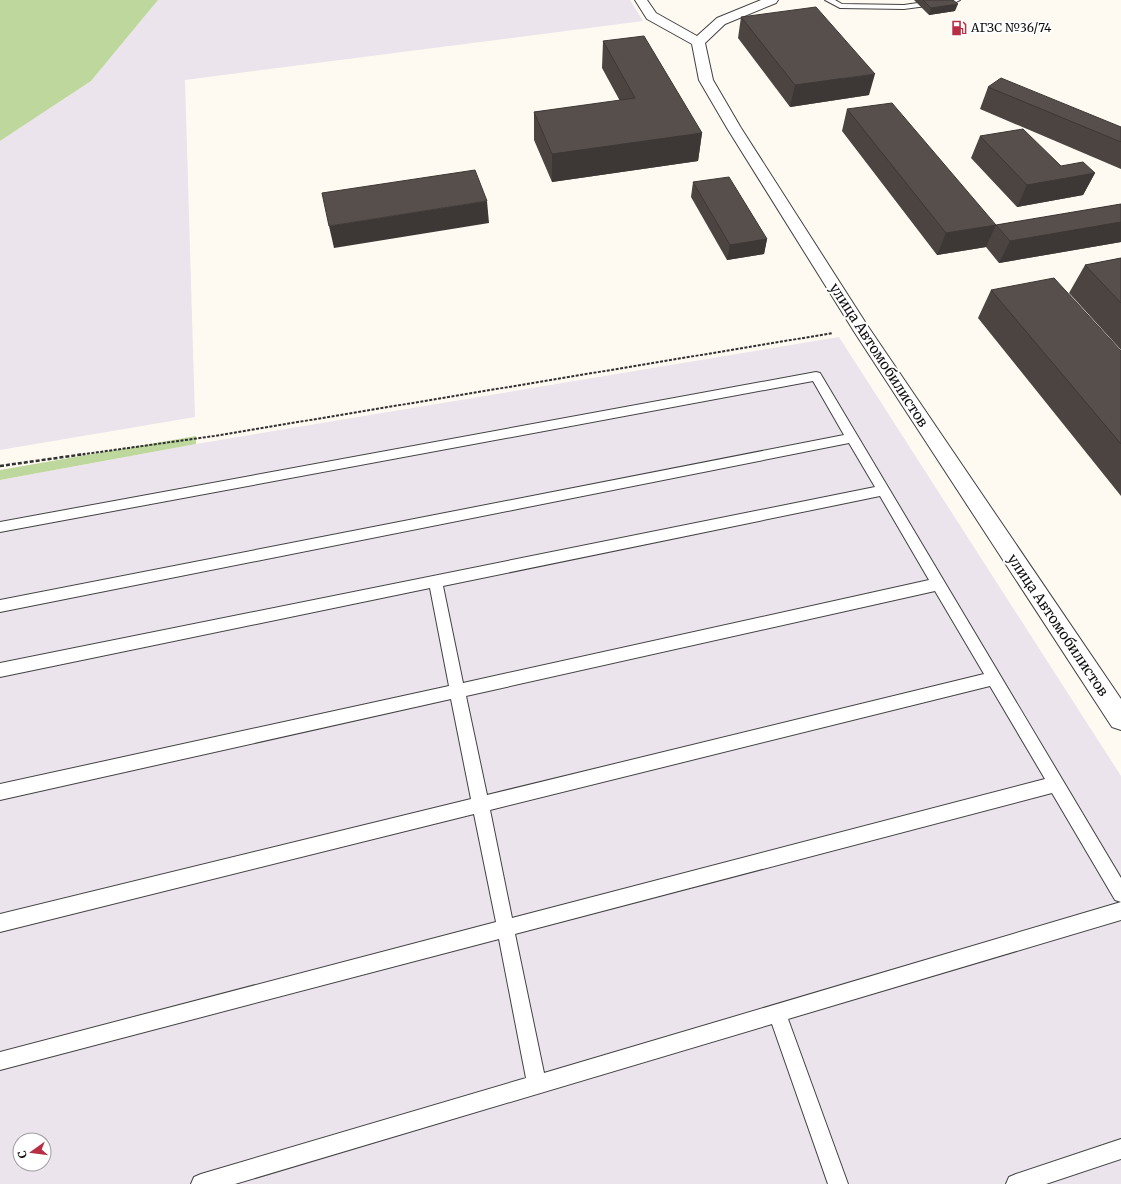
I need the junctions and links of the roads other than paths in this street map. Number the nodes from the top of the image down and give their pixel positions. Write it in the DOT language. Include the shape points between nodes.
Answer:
graph roads {
  1 [pos="641,0"];
  2 [pos="772,0"];
  3 [pos="829,0"];
  4 [pos="956,0"];
  5 [pos="698,42"];
  6 [pos="852,438"];
  7 [pos="884,490"];
  8 [pos="0,527"];
  9 [pos="435,582"];
  10 [pos="939,584"];
  11 [pos="0,606"];
  12 [pos="0,670"];
  13 [pos="994,678"];
  14 [pos="456,691"];
  15 [pos="1121,719"];
  16 [pos="1056,784"];
  17 [pos="0,792"];
  18 [pos="480,805"];
  19 [pos="1121,894"];
  20 [pos="1121,911"];
  21 [pos="0,924"];
  22 [pos="506,929"];
  23 [pos="777,1013"];
  24 [pos="0,1062"];
  25 [pos="537,1084"];
  26 [pos="1121,1150"];
  27 [pos="201,1184"];
  28 [pos="838,1184"];
  29 [pos="1016,1184"];
  1 -- 5 [label="street" via="652,16"];
  2 -- 5 [label="street" via="721,21"];
  3 -- 4 [label="lane" via="840,6 904,7"];
  5 -- 15 [label="street, улица Автомобилистов" via="706,80 861,329"];
  6 -- 7 [label="lane"];
  6 -- 8 [label="lane" via="816,376"];
  6 -- 11 [label="lane"];
  7 -- 9 [label="lane"];
  7 -- 10 [label="lane"];
  9 -- 12 [label="lane"];
  9 -- 14 [label="lane"];
  10 -- 13 [label="lane"];
  10 -- 14 [label="lane"];
  13 -- 16 [label="lane"];
  13 -- 18 [label="lane"];
  14 -- 17 [label="lane"];
  14 -- 18 [label="lane"];
  16 -- 19 [label="lane"];
  16 -- 22 [label="lane"];
  18 -- 21 [label="lane"];
  18 -- 22 [label="lane"];
  20 -- 23 [label="lane"];
  22 -- 24 [label="lane"];
  22 -- 25 [label="lane"];
  23 -- 25 [label="lane"];
  23 -- 28 [label="lane"];
  25 -- 27 [label="lane"];
  26 -- 29 [label="lane"];
}
